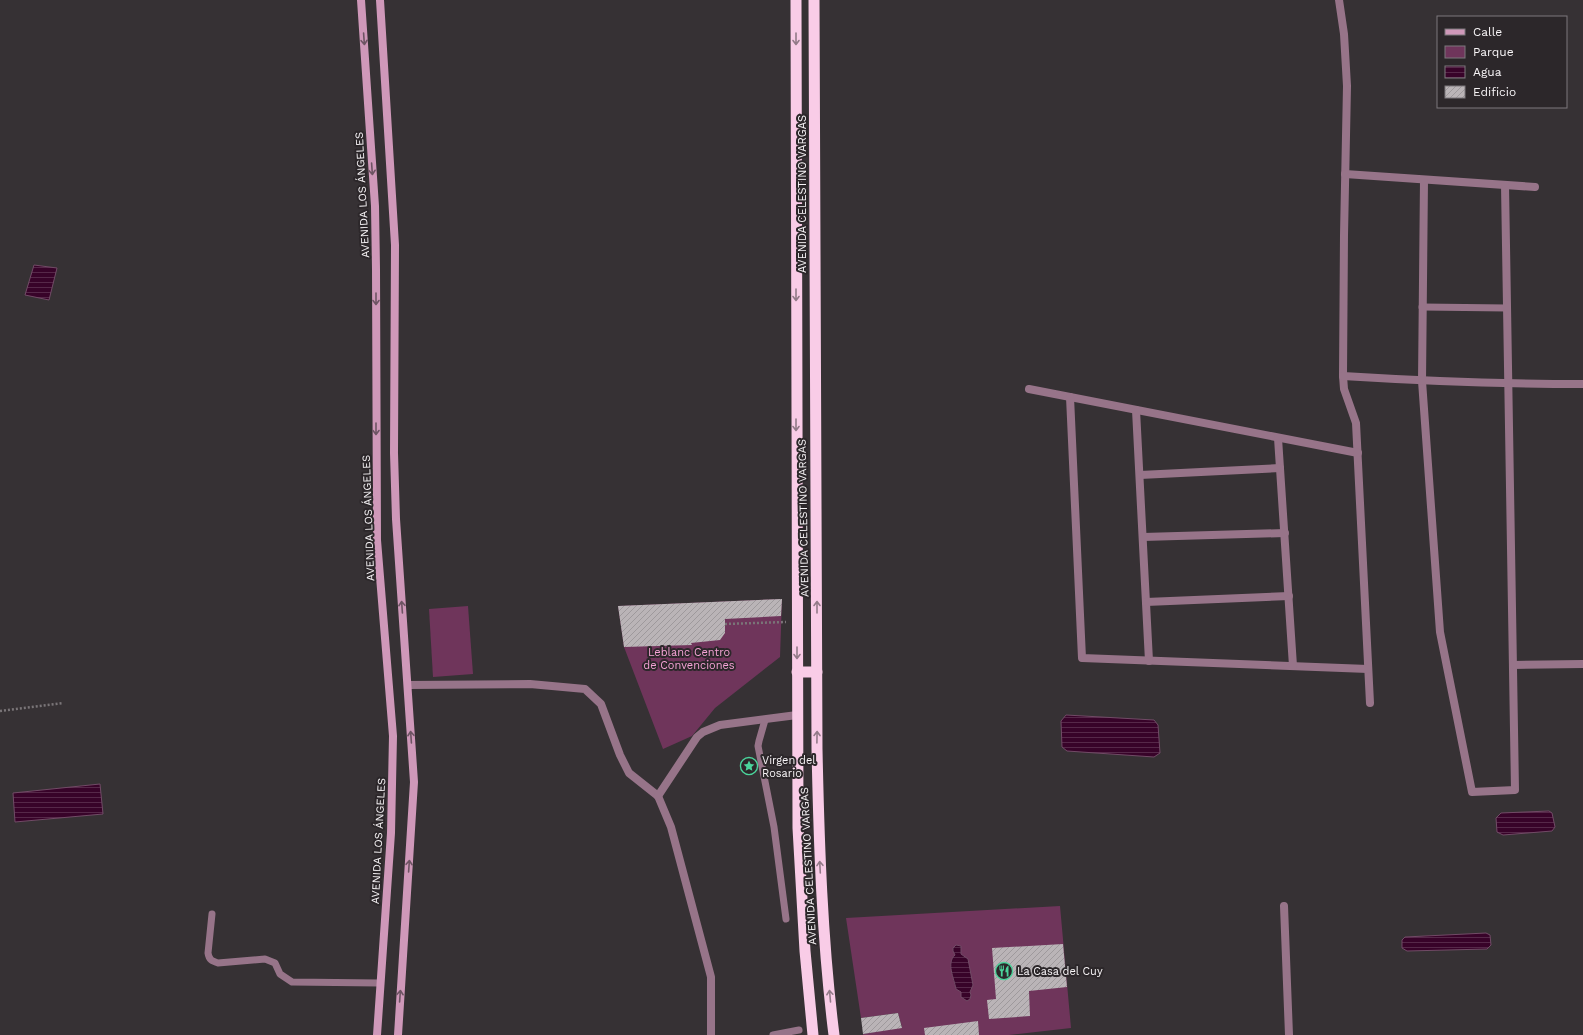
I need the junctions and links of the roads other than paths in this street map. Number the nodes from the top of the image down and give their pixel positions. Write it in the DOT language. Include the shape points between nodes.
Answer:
graph roads {
  1 [pos="361,0"];
  2 [pos="380,0"];
  3 [pos="796,0"];
  4 [pos="814,0"];
  5 [pos="1339,0"];
  6 [pos="814,102"];
  7 [pos="796,105"];
  8 [pos="1345,174"];
  9 [pos="1424,180"];
  10 [pos="1505,185"];
  11 [pos="1535,187"];
  12 [pos="1422,307"];
  13 [pos="1507,308"];
  14 [pos="796,317"];
  15 [pos="815,318"];
  16 [pos="1343,376"];
  17 [pos="1422,381"];
  18 [pos="1508,384"];
  19 [pos="1583,384"];
  20 [pos="1029,389"];
  21 [pos="1070,397"];
  22 [pos="1136,410"];
  23 [pos="1278,438"];
  24 [pos="1358,453"];
  25 [pos="1280,468"];
  26 [pos="1140,475"];
  27 [pos="1284,533"];
  28 [pos="1143,537"];
  29 [pos="797,542"];
  30 [pos="816,543"];
  31 [pos="1289,596"];
  32 [pos="1146,602"];
  33 [pos="1149,660"];
  34 [pos="1583,664"];
  35 [pos="1513,665"];
  36 [pos="1293,666"];
  37 [pos="1368,669"];
  38 [pos="797,672"];
  39 [pos="818,672"];
  40 [pos="408,685"];
  41 [pos="1370,703"];
  42 [pos="797,715"];
  43 [pos="765,720"];
  44 [pos="658,796"];
  45 [pos="1284,906"];
  46 [pos="212,914"];
  47 [pos="786,919"];
  48 [pos="379,984"];
  49 [pos="799,1030"];
  50 [pos="377,1035"];
  51 [pos="398,1035"];
  52 [pos="711,1035"];
  53 [pos="773,1035"];
  54 [pos="813,1035"];
  55 [pos="834,1035"];
  56 [pos="1289,1035"];
  1 -- 48 [label="main road, AVENIDA LOS ÁNGELES, one-way" via="376,269 377,540 393,736 392,833"];
  40 -- 2 [label="main road, one-way" via="396,518 395,245"];
  3 -- 7 [label="highway, AVENIDA CELESTINO VARGAS, one-way"];
  4 -- 6 [label="highway, AVENIDA CELESTINO VARGAS"];
  5 -- 8 [label="street" via="1347,86"];
  6 -- 7 [label="highway"];
  6 -- 15 [label="highway, AVENIDA CELESTINO VARGAS"];
  7 -- 14 [label="highway, AVENIDA CELESTINO VARGAS, one-way"];
  8 -- 9 [label="street"];
  8 -- 16 [label="street"];
  9 -- 10 [label="street"];
  9 -- 12 [label="street"];
  10 -- 11 [label="street"];
  10 -- 13 [label="street"];
  12 -- 13 [label="lane"];
  12 -- 17 [label="street"];
  13 -- 18 [label="street"];
  14 -- 15 [label="highway"];
  14 -- 29 [label="highway, AVENIDA CELESTINO VARGAS, one-way"];
  15 -- 30 [label="highway, AVENIDA CELESTINO VARGAS"];
  16 -- 17 [label="street"];
  16 -- 24 [label="street" via="1344,389 1356,423"];
  17 -- 18 [label="street"];
  17 -- 35 [label="street" via="1440,632 1472,792 1515,790"];
  18 -- 19 [label="street"];
  18 -- 35 [label="street"];
  20 -- 21 [label="street"];
  21 -- 22 [label="street"];
  21 -- 33 [label="street" via="1082,658"];
  22 -- 23 [label="street"];
  22 -- 26 [label="street"];
  23 -- 24 [label="street"];
  23 -- 25 [label="street"];
  24 -- 37 [label="street"];
  25 -- 26 [label="street"];
  25 -- 27 [label="street"];
  26 -- 28 [label="street"];
  27 -- 28 [label="street"];
  27 -- 31 [label="street"];
  28 -- 32 [label="street"];
  29 -- 30 [label="highway"];
  29 -- 38 [label="highway, AVENIDA CELESTINO VARGAS, one-way"];
  39 -- 30 [label="highway, AVENIDA CELESTINO VARGAS, one-way"];
  31 -- 32 [label="street"];
  31 -- 36 [label="street"];
  32 -- 33 [label="street"];
  33 -- 36 [label="street"];
  34 -- 35 [label="street"];
  36 -- 37 [label="street"];
  37 -- 41 [label="street"];
  38 -- 39 [label="highway"];
  38 -- 42 [label="highway, AVENIDA CELESTINO VARGAS"];
  55 -- 39 [label="highway, AVENIDA CELESTINO VARGAS, one-way" via="824,941 820,866"];
  40 -- 44 [label="street" via="530,684 585,688 601,704 629,773"];
  51 -- 40 [label="main road, one-way" via="414,782"];
  42 -- 43 [label="street"];
  42 -- 54 [label="highway, AVENIDA CELESTINO VARGAS" via="798,828"];
  43 -- 44 [label="street" via="720,725 703,732 696,737"];
  43 -- 47 [label="lane" via="758,746 774,827"];
  44 -- 52 [label="street" via="671,827 711,977"];
  45 -- 56 [label="street"];
  46 -- 48 [label="lane" via="208,953 212,961 218,963 265,959 275,963 280,974 292,982"];
  48 -- 50 [label="main road, AVENIDA LOS ÁNGELES"];
  49 -- 53 [label="lane"];
}
